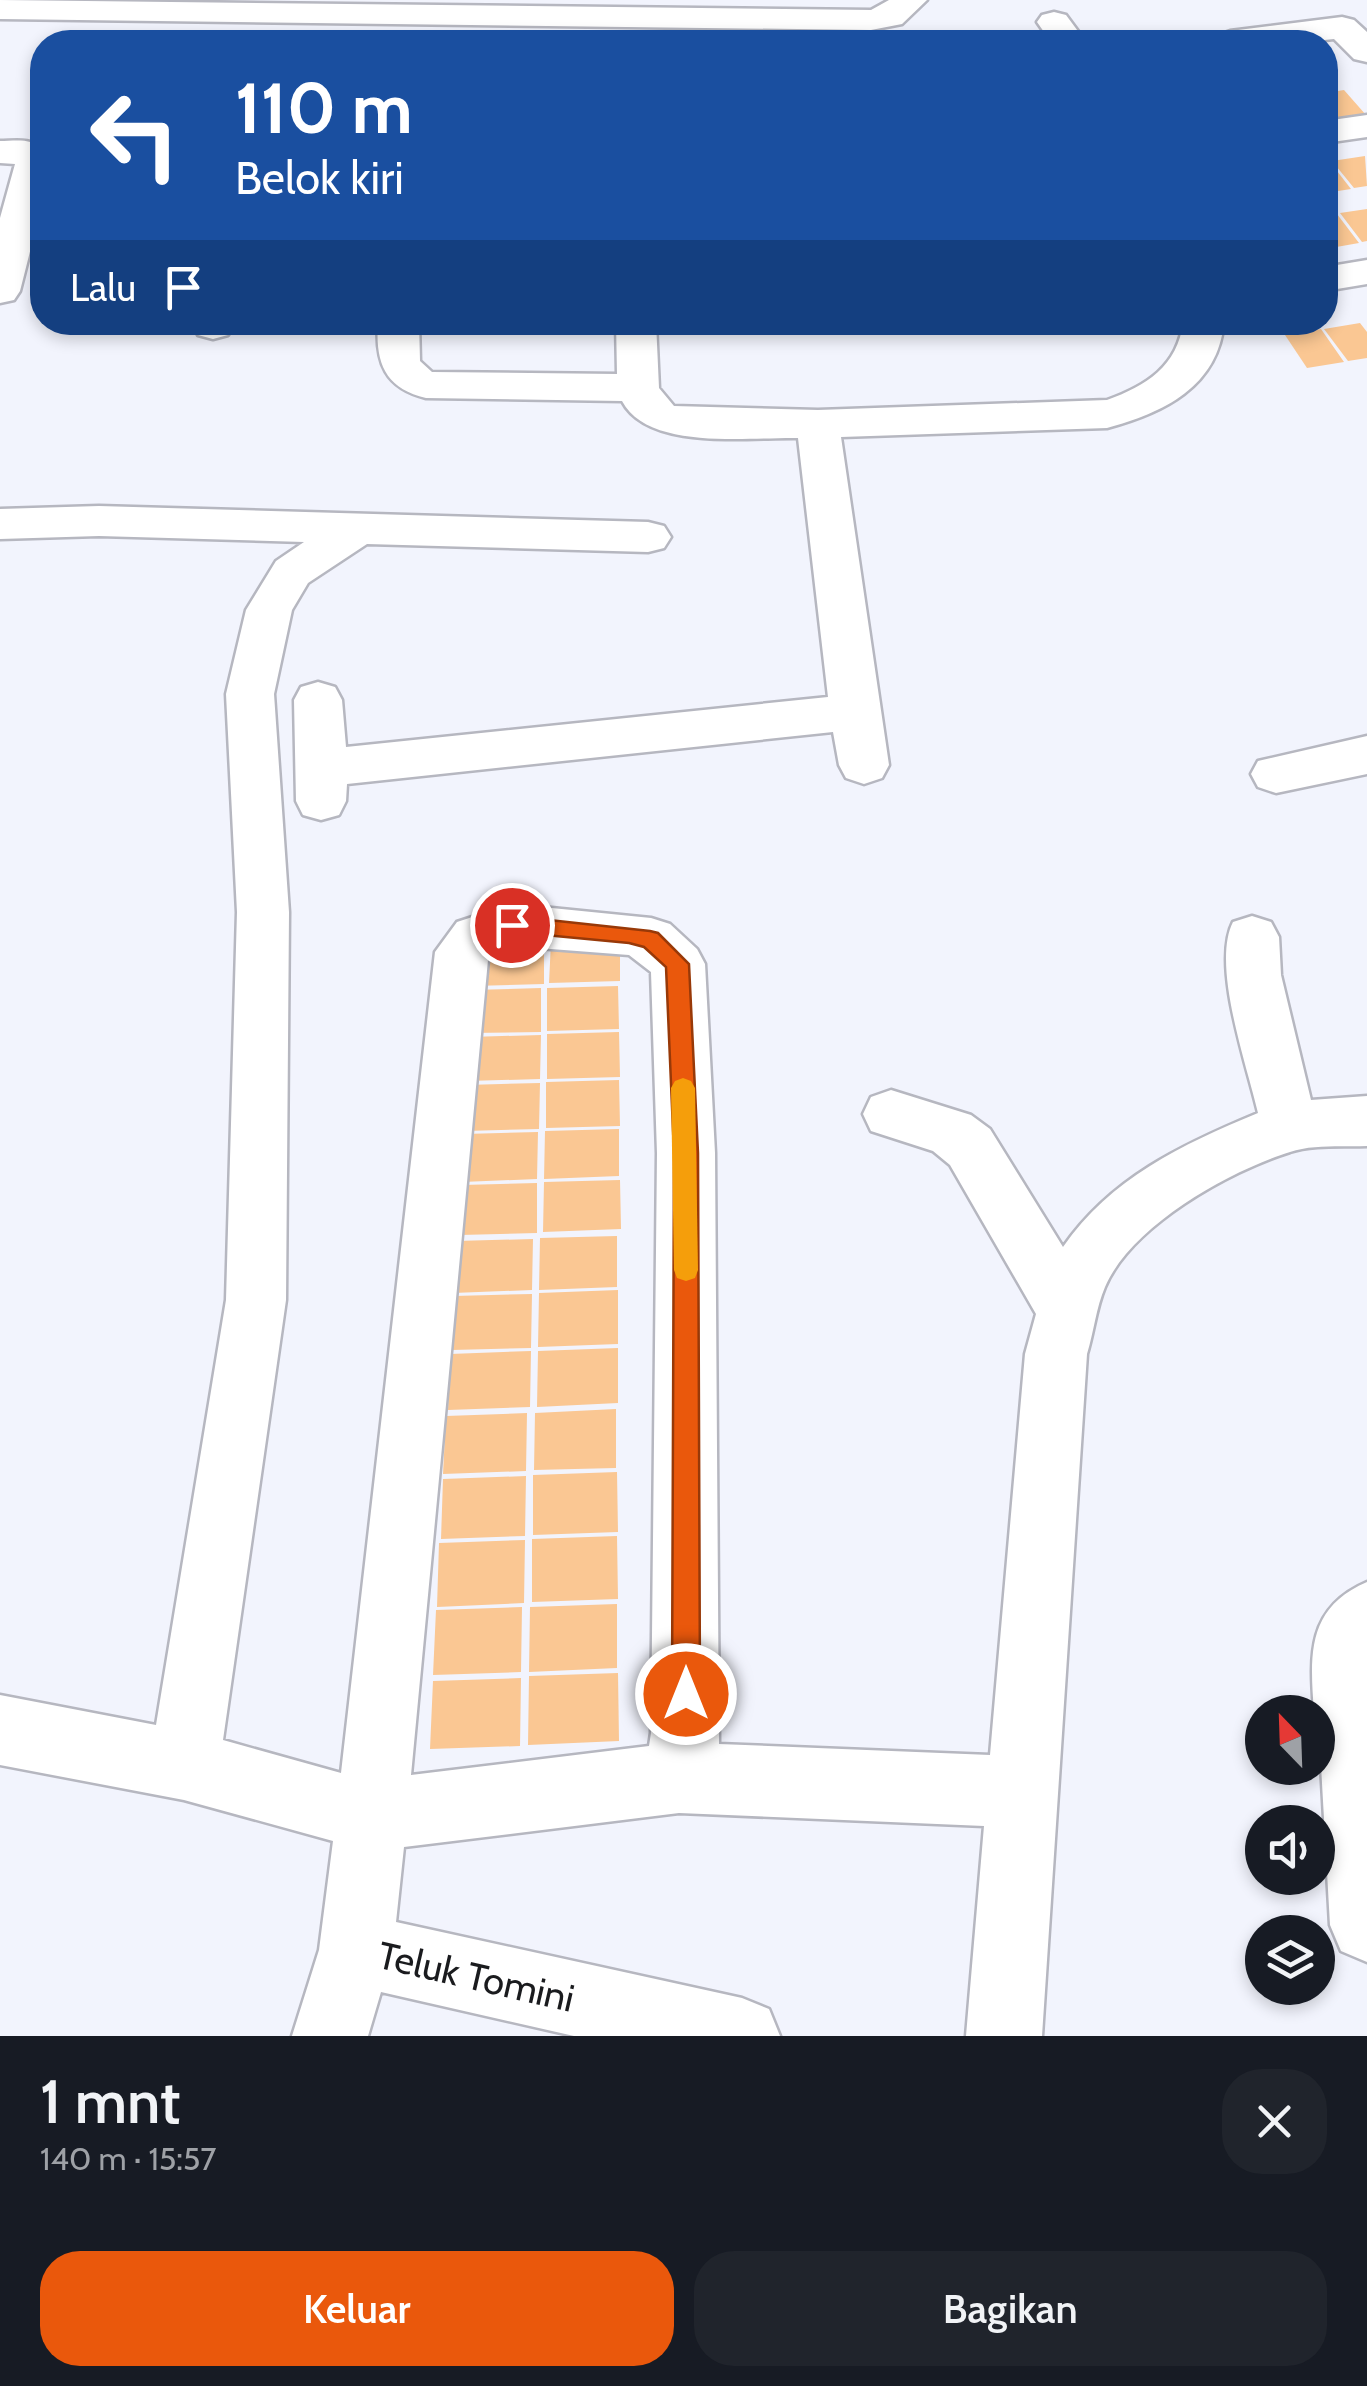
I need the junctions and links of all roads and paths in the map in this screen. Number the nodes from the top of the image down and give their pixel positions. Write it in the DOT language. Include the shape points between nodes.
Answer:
graph roads {
  1 [pos="910,0"];
  2 [pos="0,9"];
  3 [pos="371,28"];
  4 [pos="662,30"];
  5 [pos="813,30"];
  6 [pos="1320,30"];
  7 [pos="1367,51"];
  8 [pos="1367,126"];
  9 [pos="1338,130"];
  10 [pos="0,152"];
  11 [pos="30,159"];
  12 [pos="30,186"];
  13 [pos="18,250"];
  14 [pos="1367,272"];
  15 [pos="1338,277"];
  16 [pos="0,292"];
  17 [pos="398,335"];
  18 [pos="636,335"];
  19 [pos="1204,335"];
  20 [pos="638,388"];
  21 [pos="818,424"];
  22 [pos="0,524"];
  23 [pos="357,529"];
  24 [pos="648,537"];
  25 [pos="318,700"];
  26 [pos="854,712"];
  27 [pos="1367,755"];
  28 [pos="864,765"];
  29 [pos="1276,774"];
  30 [pos="1252,937"];
  31 [pos="891,1114"];
  32 [pos="1367,1121"];
  33 [pos="1289,1126"];
  34 [pos="1069,1313"];
  35 [pos="1367,1616"];
  36 [pos="0,1730"];
  37 [pos="184,1765"];
  38 [pos="679,1778"];
  39 [pos="1024,1792"];
  40 [pos="370,1816"];
  41 [pos="1367,1926"];
  42 [pos="356,1950"];
  43 [pos="330,2036"];
  44 [pos="742,2036"];
  45 [pos="1004,2036"];
  1 -- 5 [label="street" via="890,17"];
  2 -- 3 [label="street"];
  3 -- 4 [label="street"];
  6 -- 7 [label="street" via="1342,27"];
  8 -- 9 [label="street"];
  10 -- 11 [label="street" via="25,152"];
  12 -- 13 [label="street"];
  13 -- 16 [label="street"];
  14 -- 15 [label="street"];
  17 -- 20 [label="street" via="396,361 405,376 426,385"];
  18 -- 20 [label="street"];
  19 -- 21 [label="street" via="1164,392 1136,408"];
  20 -- 21 [label="street" via="660,417 684,422"];
  21 -- 26 [label="street"];
  22 -- 23 [label="street"];
  23 -- 24 [label="street"];
  23 -- 37 [label="street" via="292,572 269,610 250,694 263,912 256,1300"];
  25 -- 26 [label="street" via="322,786"];
  26 -- 28 [label="street"];
  27 -- 29 [label="street"];
  30 -- 33 [label="street" via="1254,975"];
  31 -- 34 [label="street" via="951,1132 970,1148"];
  32 -- 33 [label="street"];
  33 -- 34 [label="street" via="1205,1161 1128,1210 1082,1268"];
  34 -- 39 [label="street" via="1056,1354"];
  35 -- 41 [label="street" via="1344,1654"];
  36 -- 37 [label="street"];
  37 -- 40 [label="street"];
  38 -- 39 [label="street"];
  38 -- 40 [label="street"];
  38 -- 40 [label="street" via="686,1733 686,1153 678,964 640,937 512,925 476,937 462,952"];
  39 -- 45 [label="street"];
  40 -- 42 [label="street"];
  42 -- 43 [label="street, Teluk Tomini"];
  42 -- 44 [label="street, Teluk Tomini"];
}
